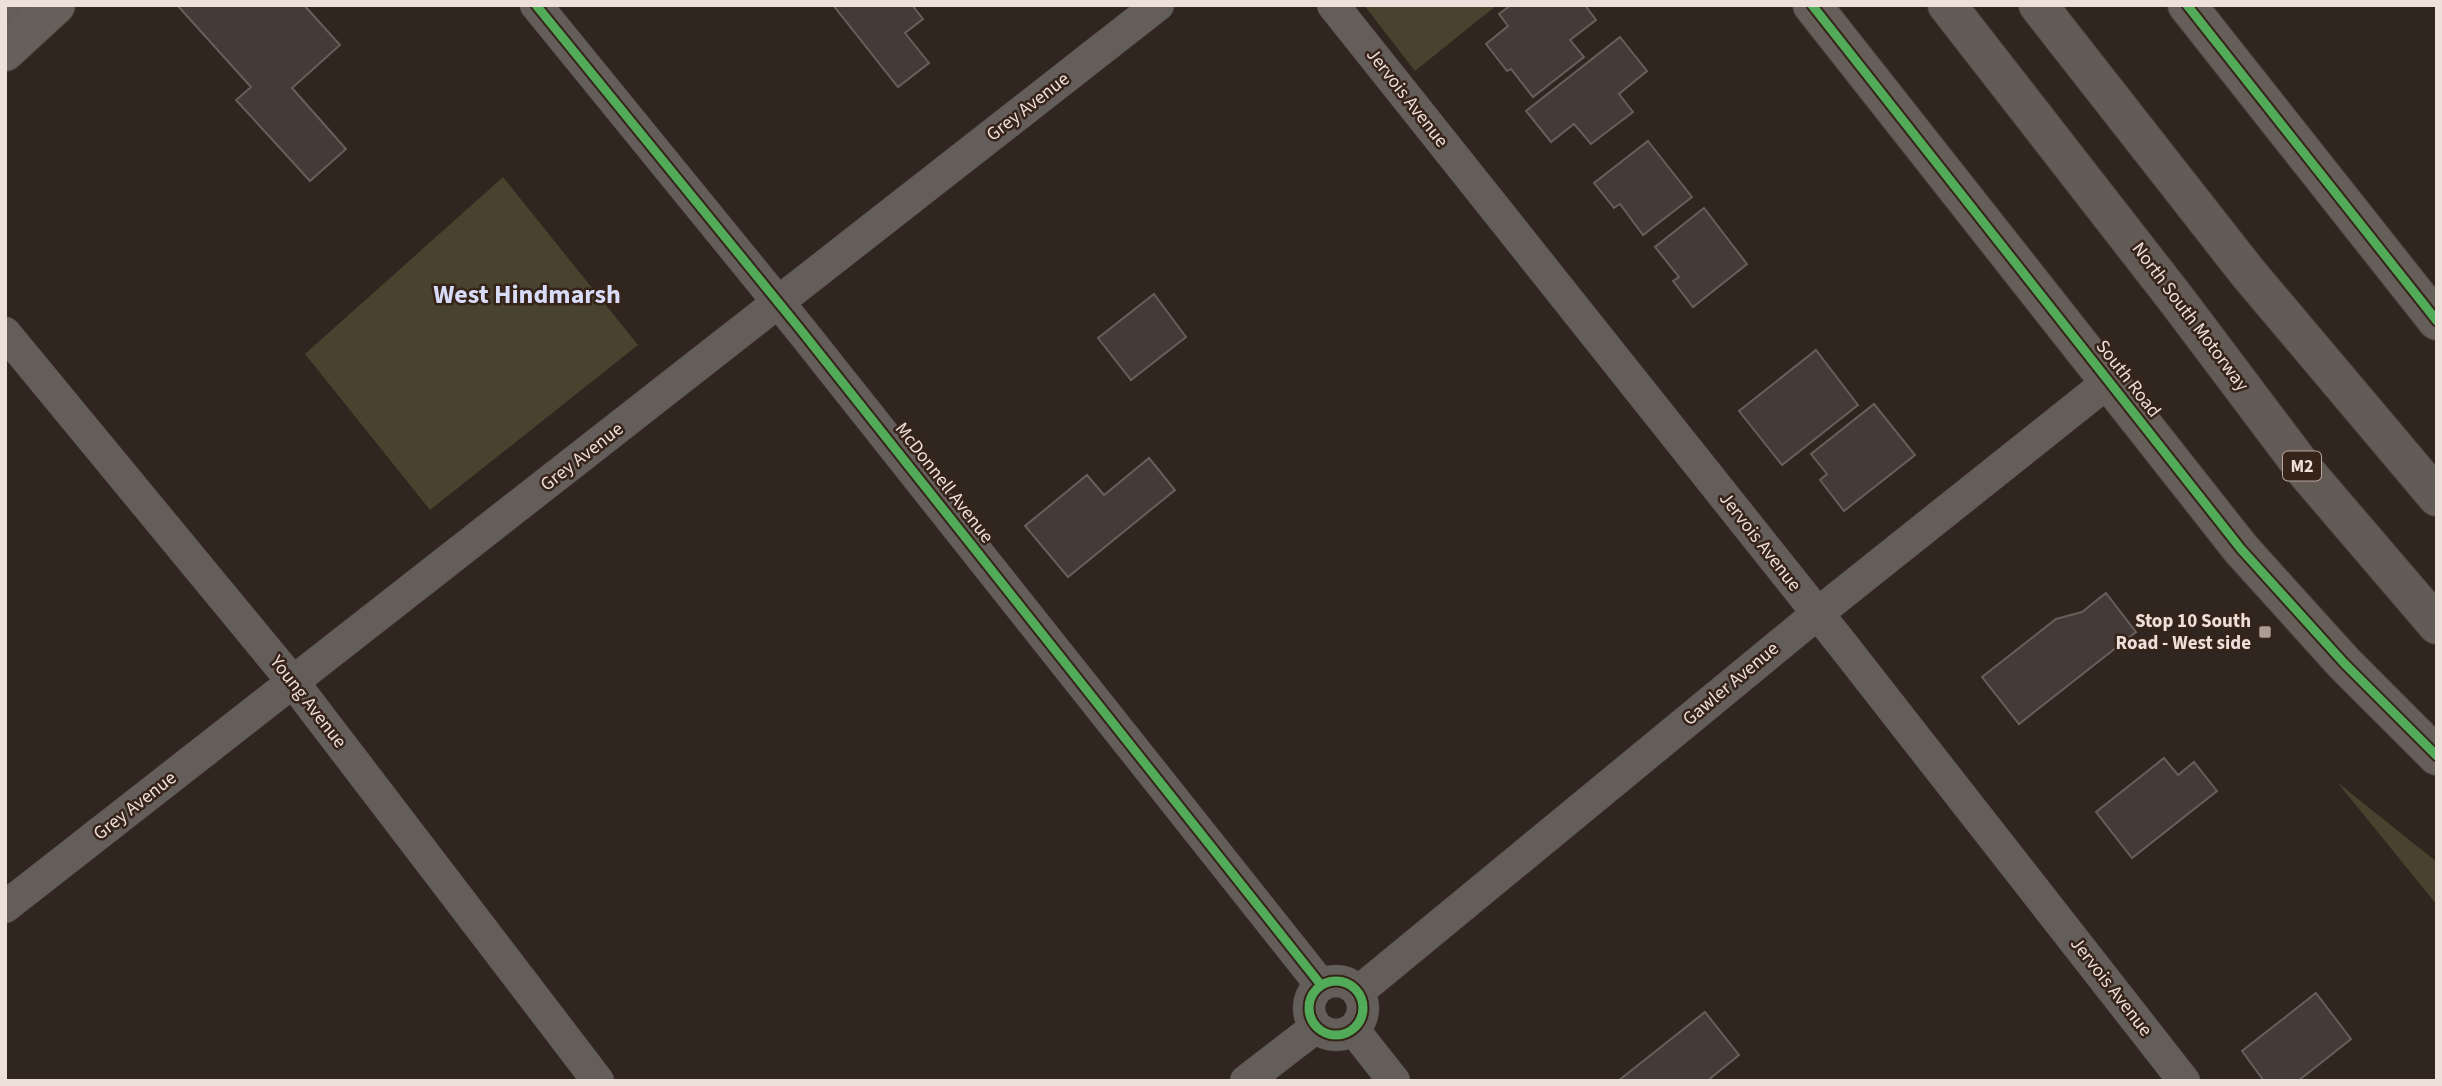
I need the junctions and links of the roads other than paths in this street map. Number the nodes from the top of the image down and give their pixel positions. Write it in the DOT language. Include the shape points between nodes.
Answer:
graph roads {
  1 [pos="56,5"];
  2 [pos="536,5"];
  3 [pos="1158,5"];
  4 [pos="1334,5"];
  5 [pos="1812,5"];
  6 [pos="1947,5"];
  7 [pos="2038,5"];
  8 [pos="2187,5"];
  9 [pos="12,31"];
  10 [pos="779,303"];
  11 [pos="2437,321"];
  12 [pos="5,333"];
  13 [pos="2108,383"];
  14 [pos="2437,497"];
  15 [pos="1817,614"];
  16 [pos="2437,625"];
  17 [pos="293,682"];
  18 [pos="2437,756"];
  19 [pos="5,907"];
  20 [pos="1321,985"];
  21 [pos="1358,992"];
  22 [pos="1316,1027"];
  23 [pos="1353,1029"];
  24 [pos="598,1081"];
  25 [pos="1246,1081"];
  26 [pos="1394,1081"];
  27 [pos="2184,1081"];
  1 -- 9 [label="main road"];
  2 -- 10 [label="street, McDonnell Avenue"];
  3 -- 10 [label="street, Grey Avenue"];
  4 -- 15 [label="street, Jervois Avenue"];
  5 -- 13 [label="main road, South Road"];
  6 -- 16 [label="highway, North South Motorway / M2" via="2307,473"];
  7 -- 14 [label="highway" via="2248,273"];
  8 -- 11 [label="main road"];
  10 -- 17 [label="street, Grey Avenue"];
  10 -- 20 [label="street, McDonnell Avenue"];
  12 -- 17 [label="street, Young Avenue"];
  13 -- 15 [label="street, Gawler Avenue"];
  13 -- 18 [label="main road, South Road" via="2241,549 2344,663"];
  15 -- 21 [label="street, Gawler Avenue"];
  15 -- 27 [label="street, Jervois Avenue"];
  17 -- 19 [label="street, Grey Avenue"];
  17 -- 24 [label="street, Young Avenue"];
  20 -- 21 [label="street" via="1344,982"];
  20 -- 22 [label="street" via="1308,1005"];
  21 -- 23 [label="street" via="1363,1011"];
  22 -- 23 [label="street" via="1335,1035"];
  22 -- 25 [label="street"];
  23 -- 26 [label="street"];
}
